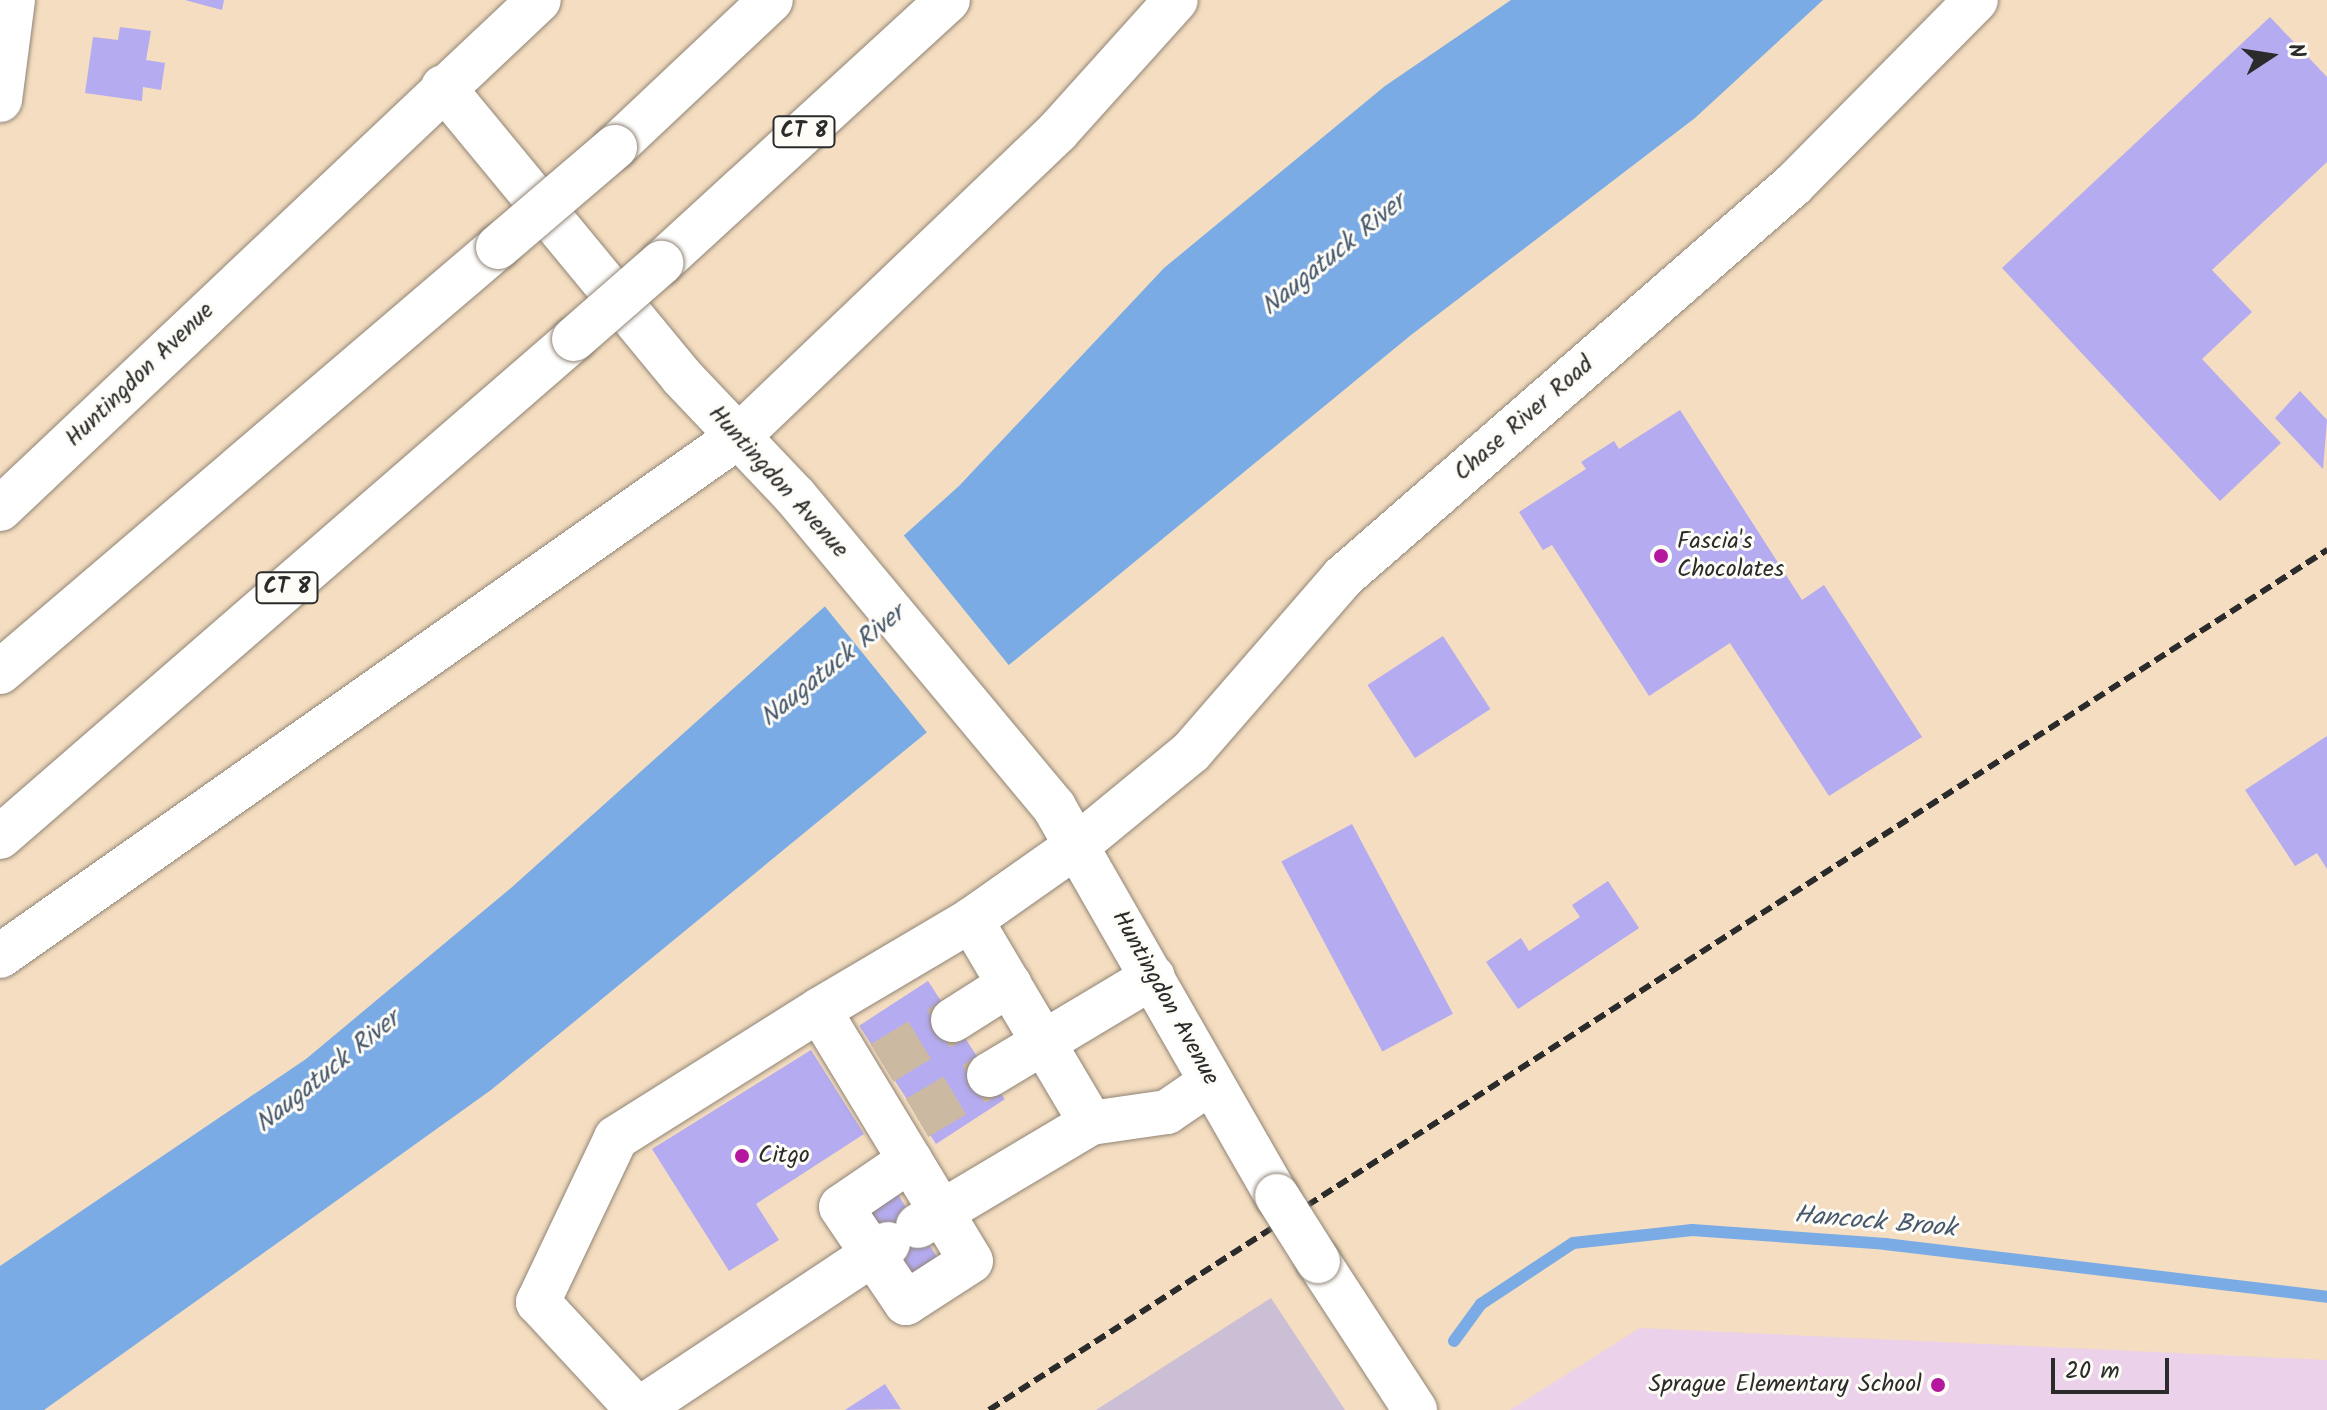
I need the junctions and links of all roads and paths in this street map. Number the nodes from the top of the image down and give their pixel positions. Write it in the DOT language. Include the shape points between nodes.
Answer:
graph roads {
  1 [pos="13,0"];
  2 [pos="539,0"];
  3 [pos="771,0"];
  4 [pos="948,0"];
  5 [pos="1176,0"];
  6 [pos="1976,0"];
  7 [pos="443,87"];
  8 [pos="0,100"];
  9 [pos="739,436"];
  10 [pos="0,509"];
  11 [pos="0,672"];
  12 [pos="0,837"];
  13 [pos="1079,844"];
  14 [pos="971,920"];
  15 [pos="0,956"];
  16 [pos="1153,977"];
  17 [pos="1010,984"];
  18 [pos="819,1010"];
  19 [pos="953,1020"];
  20 [pos="1044,1041"];
  21 [pos="989,1075"];
  22 [pos="1211,1082"];
  23 [pos="1091,1123"];
  24 [pos="907,1137"];
  25 [pos="905,1234"];
  26 [pos="1415,1410"];
  1 -- 8 [label="main road"];
  2 -- 7 [label="main road"];
  3 -- 11 [label="main road, bridge" via="615,147"];
  4 -- 12 [label="main road, CT 8, bridge" via="661,263"];
  5 -- 9 [label="main road" via="1058,131"];
  6 -- 13 [label="main road, Chase River Road" via="1793,185 1343,577 1191,752"];
  7 -- 9 [label="main road, Huntingdon Avenue" via="682,377"];
  7 -- 10 [label="main road, Huntingdon Avenue"];
  9 -- 13 [label="main road, Huntingdon Avenue" via="998,737"];
  9 -- 15 [label="main road"];
  13 -- 14 [label="main road, Chase River Road"];
  13 -- 16 [label="main road, Huntingdon Avenue"];
  14 -- 17 [label="main road"];
  14 -- 18 [label="main road, Chase River Road"];
  16 -- 20 [label="main road"];
  16 -- 22 [label="main road, Huntingdon Avenue"];
  17 -- 19 [label="main road"];
  17 -- 20 [label="main road"];
  18 -- 24 [label="main road" via="871,1070"];
  18 -- 25 [label="main road, Chase River Road" via="616,1138 538,1302 638,1410"];
  20 -- 21 [label="main road"];
  20 -- 23 [label="main road"];
  22 -- 23 [label="main road" via="1167,1112"];
  22 -- 26 [label="main road, Huntingdon Avenue, bridge" via="1277,1196"];
  23 -- 25 [label="main road"];
  24 -- 25 [label="main road"];
  24 -- 25 [label="main road" via="841,1207"];
}
